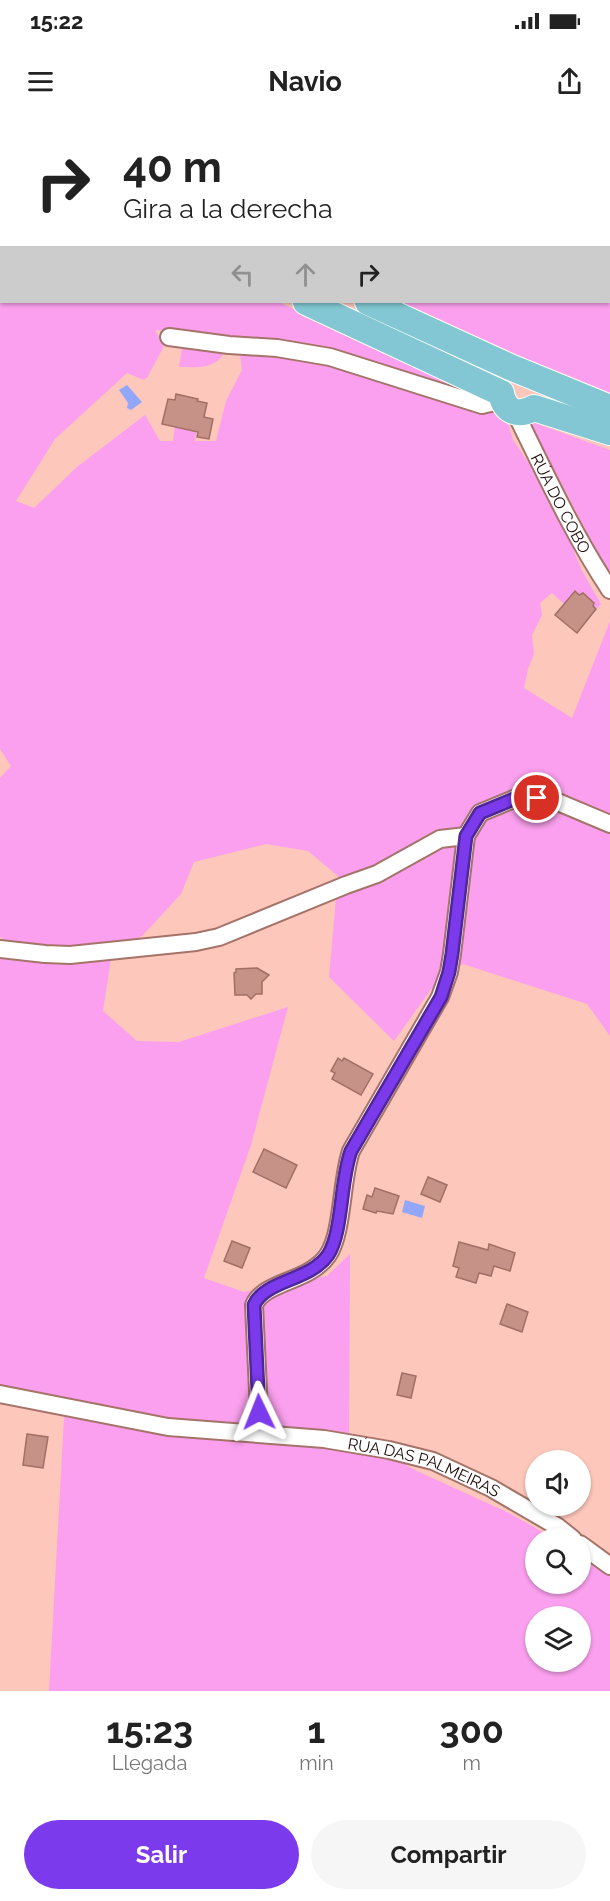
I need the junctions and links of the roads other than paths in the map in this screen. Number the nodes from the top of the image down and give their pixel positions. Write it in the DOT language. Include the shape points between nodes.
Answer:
graph roads {
  1 [pos="308,303"];
  2 [pos="328,303"];
  3 [pos="370,303"];
  4 [pos="169,337"];
  5 [pos="509,388"];
  6 [pos="608,422"];
  7 [pos="610,590"];
  8 [pos="610,824"];
  9 [pos="466,836"];
  10 [pos="0,949"];
  11 [pos="0,1394"];
  12 [pos="260,1433"];
  13 [pos="559,1528"];
  14 [pos="591,1552"];
  15 [pos="610,1566"];
  1 -- 5 [label="main road" via="501,393"];
  2 -- 5 [label="main road"];
  3 -- 5 [label="main road" via="424,328"];
  4 -- 5 [label="street" via="330,357 482,405"];
  5 -- 6 [label="main road" via="569,413"];
  5 -- 7 [label="street, RÚA DO COBO" via="553,489"];
  8 -- 9 [label="street" via="553,800 521,796 480,813"];
  9 -- 10 [label="street" via="440,839 377,874 219,937 70,955"];
  9 -- 12 [label="street" via="449,972 441,997 351,1151 345,1166 336,1236 329,1254 308,1273 268,1290 254,1305"];
  11 -- 12 [label="street, RÚA DAS PALMEIRAS" via="168,1427"];
  12 -- 13 [label="street, RÚA DAS PALMEIRAS" via="324,1439 433,1461 491,1488"];
  14 -- 15 [label="street"];
}
